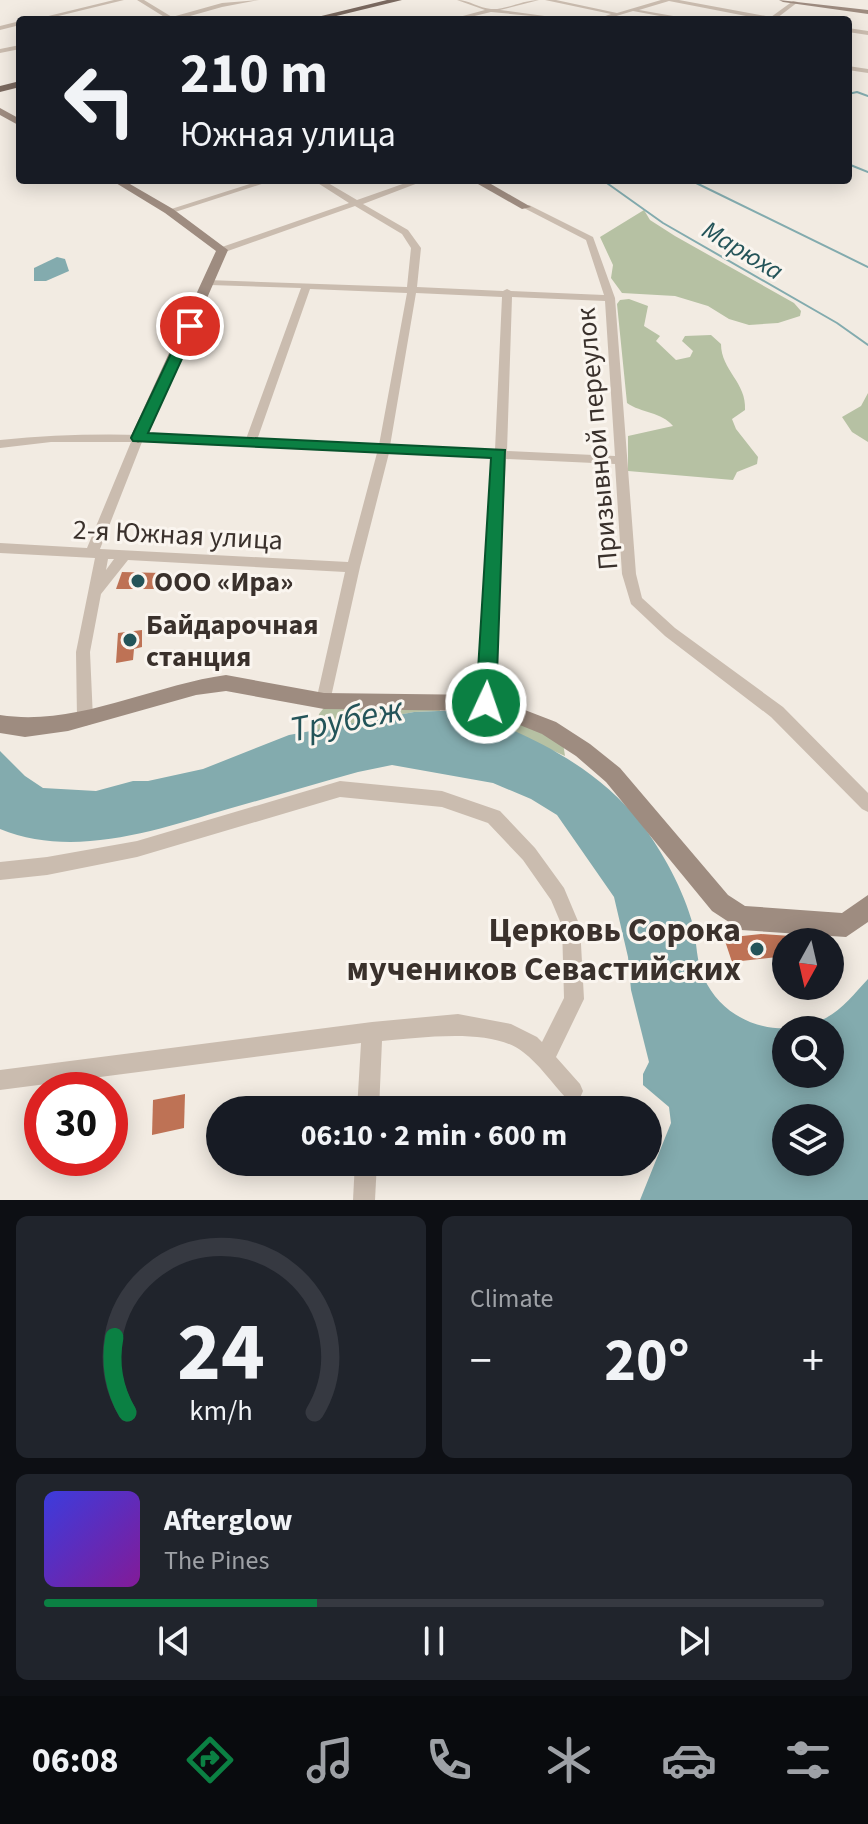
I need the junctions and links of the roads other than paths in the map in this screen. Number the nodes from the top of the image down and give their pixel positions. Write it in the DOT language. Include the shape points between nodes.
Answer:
graph roads {
  1 [pos="121,0"];
  2 [pos="140,0"];
  3 [pos="256,0"];
  4 [pos="398,0"];
  5 [pos="460,0"];
  6 [pos="536,0"];
  7 [pos="548,0"];
  8 [pos="594,0"];
  9 [pos="668,0"];
  10 [pos="783,0"];
  11 [pos="795,2"];
  12 [pos="635,9"];
  13 [pos="492,11"];
  14 [pos="724,11"];
  15 [pos="868,12"];
  16 [pos="480,13"];
  17 [pos="618,14"];
  18 [pos="714,15"];
  19 [pos="52,16"];
  20 [pos="164,16"];
  21 [pos="184,16"];
  22 [pos="327,16"];
  23 [pos="468,16"];
  24 [pos="492,16"];
  25 [pos="536,16"];
  26 [pos="611,16"];
  27 [pos="666,16"];
  28 [pos="753,16"];
  29 [pos="775,16"];
  30 [pos="123,184"];
  31 [pos="257,184"];
  32 [pos="324,184"];
  33 [pos="410,184"];
  34 [pos="483,184"];
  35 [pos="355,203"];
  36 [pos="526,207"];
  37 [pos="169,211"];
  38 [pos="222,250"];
  39 [pos="210,282"];
  40 [pos="307,285"];
  41 [pos="412,289"];
  42 [pos="507,292"];
  43 [pos="610,298"];
  44 [pos="138,438"];
  45 [pos="250,443"];
  46 [pos="0,444"];
  47 [pos="384,449"];
  48 [pos="499,453"];
  49 [pos="622,460"];
  50 [pos="0,548"];
  51 [pos="97,554"];
  52 [pos="124,555"];
  53 [pos="353,567"];
  54 [pos="95,593"];
  55 [pos="324,701"];
  56 [pos="486,703"];
  57 [pos="85,719"];
  58 [pos="0,724"];
  59 [pos="868,804"];
  60 [pos="0,871"];
  61 [pos="868,907"];
  62 [pos="372,1032"];
  63 [pos="544,1059"];
  64 [pos="0,1080"];
  65 [pos="573,1091"];
  66 [pos="369,1096"];
  67 [pos="365,1176"];
  68 [pos="364,1200"];
  1 -- 19 [label="street"];
  2 -- 20 [label="street"];
  3 -- 21 [label="street"];
  4 -- 22 [label="main road"];
  5 -- 13 [label="street"];
  6 -- 13 [label="street"];
  7 -- 17 [label="street"];
  8 -- 12 [label="street"];
  9 -- 12 [label="street"];
  9 -- 14 [label="street"];
  10 -- 11 [label="street"];
  11 -- 15 [label="street"];
  11 -- 29 [label="street"];
  12 -- 17 [label="street"];
  12 -- 27 [label="street"];
  13 -- 16 [label="street"];
  13 -- 25 [label="street"];
  14 -- 18 [label="street"];
  14 -- 28 [label="street"];
  16 -- 23 [label="street"];
  16 -- 24 [label="street"];
  17 -- 26 [label="street"];
  30 -- 37 [label="street"];
  31 -- 37 [label="street"];
  32 -- 35 [label="street"];
  33 -- 35 [label="street"];
  34 -- 36 [label="street, Призывной переулок"];
  35 -- 38 [label="street"];
  35 -- 41 [label="street" via="405,232 416,248"];
  36 -- 43 [label="street, Призывной переулок" via="590,239"];
  37 -- 38 [label="street"];
  38 -- 39 [label="street"];
  39 -- 40 [label="street"];
  39 -- 44 [label="street"];
  40 -- 41 [label="street"];
  40 -- 45 [label="street"];
  41 -- 42 [label="street"];
  41 -- 47 [label="street"];
  42 -- 43 [label="street"];
  42 -- 48 [label="street"];
  43 -- 49 [label="street, Призывной переулок"];
  44 -- 45 [label="street"];
  44 -- 46 [label="street"];
  44 -- 51 [label="street"];
  45 -- 47 [label="street"];
  47 -- 48 [label="street"];
  47 -- 53 [label="street"];
  48 -- 49 [label="street"];
  48 -- 56 [label="street"];
  49 -- 59 [label="street, Призывной переулок" via="629,574 636,600 777,712"];
  50 -- 51 [label="street, 2-я Южная улица"];
  51 -- 52 [label="street, 2-я Южная улица"];
  51 -- 54 [label="street"];
  52 -- 53 [label="street, 2-я Южная улица"];
  52 -- 54 [label="street"];
  53 -- 55 [label="street"];
  54 -- 57 [label="street" via="83,652"];
  55 -- 56 [label="street"];
  55 -- 57 [label="street" via="243,684 211,684"];
  56 -- 61 [label="street" via="549,728 613,775 720,903 741,918 846,925"];
  57 -- 58 [label="street" via="25,728"];
  60 -- 63 [label="street" via="137,849 340,789 442,799 494,817 558,894 571,926 574,999"];
  62 -- 63 [label="street" via="458,1024 511,1034"];
  62 -- 64 [label="street"];
  62 -- 66 [label="street"];
  63 -- 65 [label="street"];
  67 -- 68 [label="street"];
}
